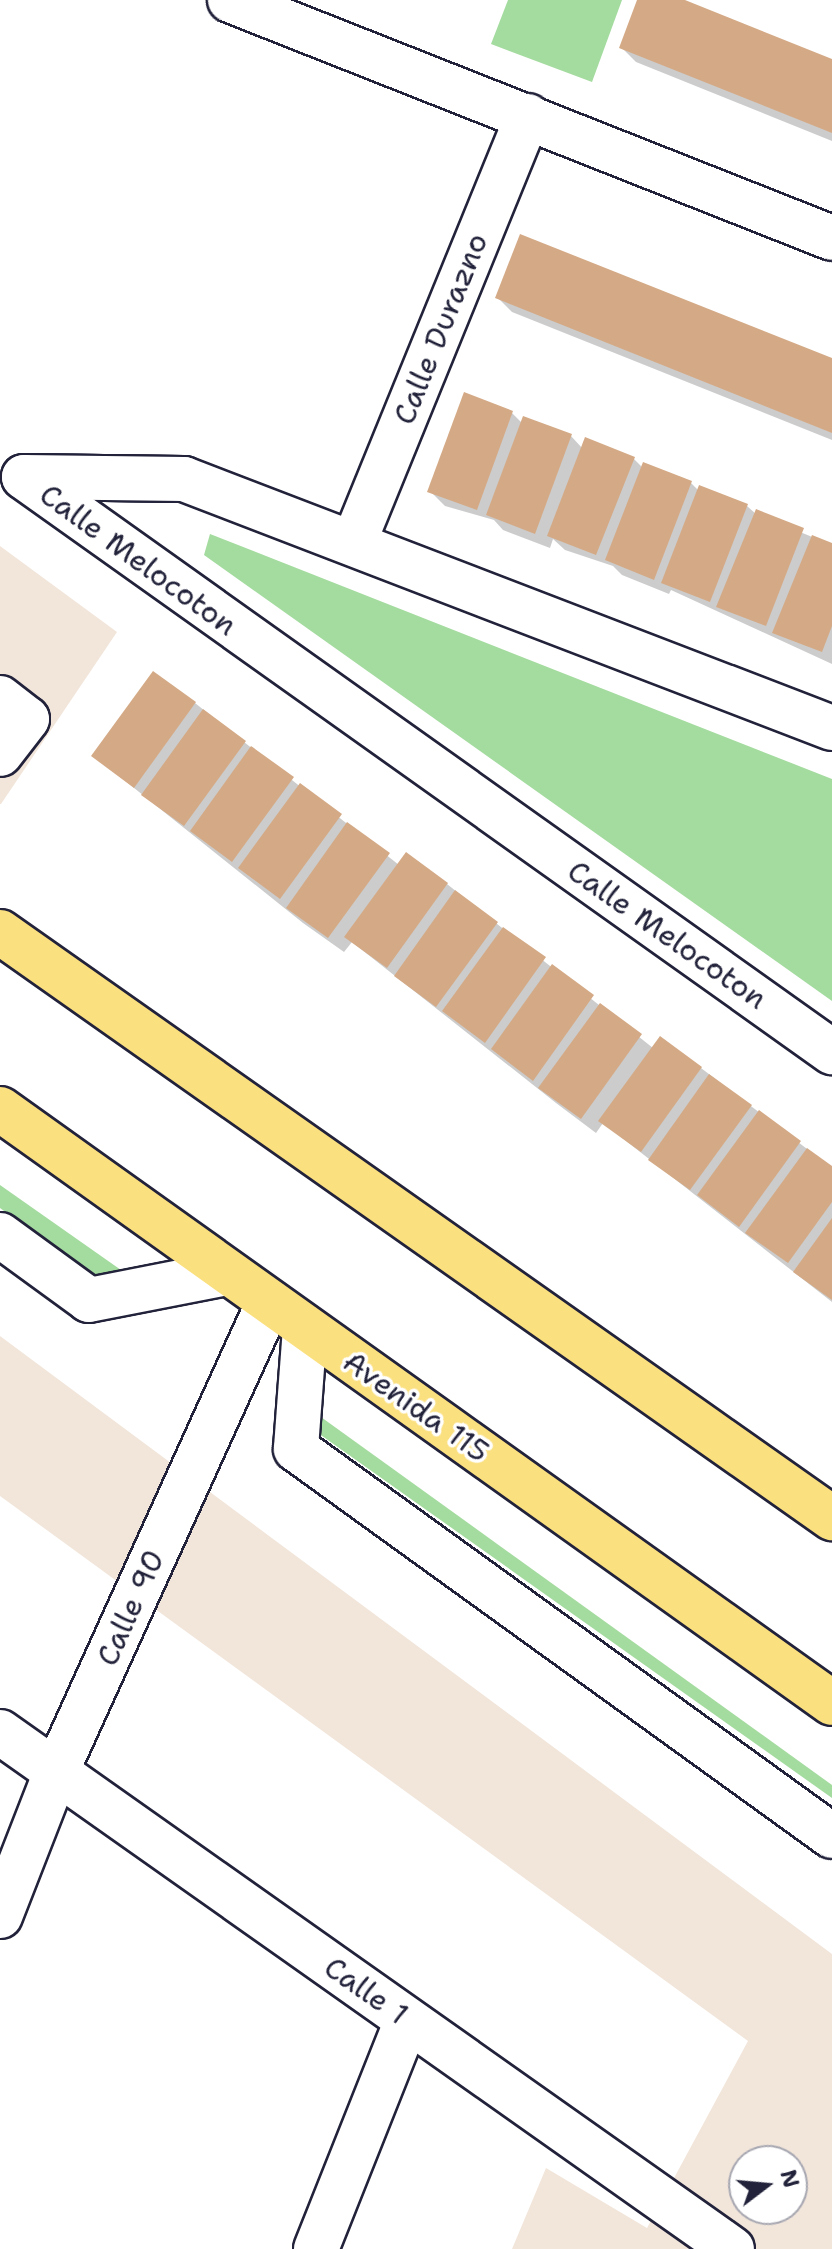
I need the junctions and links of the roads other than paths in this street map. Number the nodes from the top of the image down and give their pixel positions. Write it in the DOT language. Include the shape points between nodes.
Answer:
graph roads {
  1 [pos="230,0"];
  2 [pos="528,116"];
  3 [pos="832,238"];
  4 [pos="354,542"];
  5 [pos="0,698"];
  6 [pos="832,728"];
  7 [pos="0,754"];
  8 [pos="0,932"];
  9 [pos="832,1052"];
  10 [pos="0,1109"];
  11 [pos="0,1235"];
  12 [pos="227,1273"];
  13 [pos="269,1302"];
  14 [pos="305,1328"];
  15 [pos="832,1518"];
  16 [pos="832,1703"];
  17 [pos="0,1732"];
  18 [pos="56,1772"];
  19 [pos="832,1836"];
  20 [pos="0,1916"];
  21 [pos="407,2020"];
  22 [pos="316,2249"];
  23 [pos="732,2249"];
  1 -- 2 [label="street"];
  2 -- 3 [label="street"];
  2 -- 4 [label="street, Calle Durazno"];
  4 -- 6 [label="street, Calle Melocoton"];
  4 -- 9 [label="street, Calle Melocoton" via="184,479 24,477"];
  5 -- 7 [label="street" via="27,719"];
  8 -- 15 [label="main road"];
  10 -- 12 [label="main road, Avenida 115"];
  11 -- 12 [label="street" via="89,1300"];
  12 -- 13 [label="main road, Avenida 115"];
  13 -- 14 [label="main road, Avenida 115"];
  13 -- 18 [label="street, Calle 90"];
  14 -- 16 [label="main road, Avenida 115"];
  14 -- 19 [label="street" via="296,1449"];
  17 -- 18 [label="street, Calle 1"];
  18 -- 20 [label="street, Calle 90"];
  18 -- 21 [label="street, Calle 1"];
  21 -- 22 [label="street"];
  21 -- 23 [label="street, Calle 1"];
}
